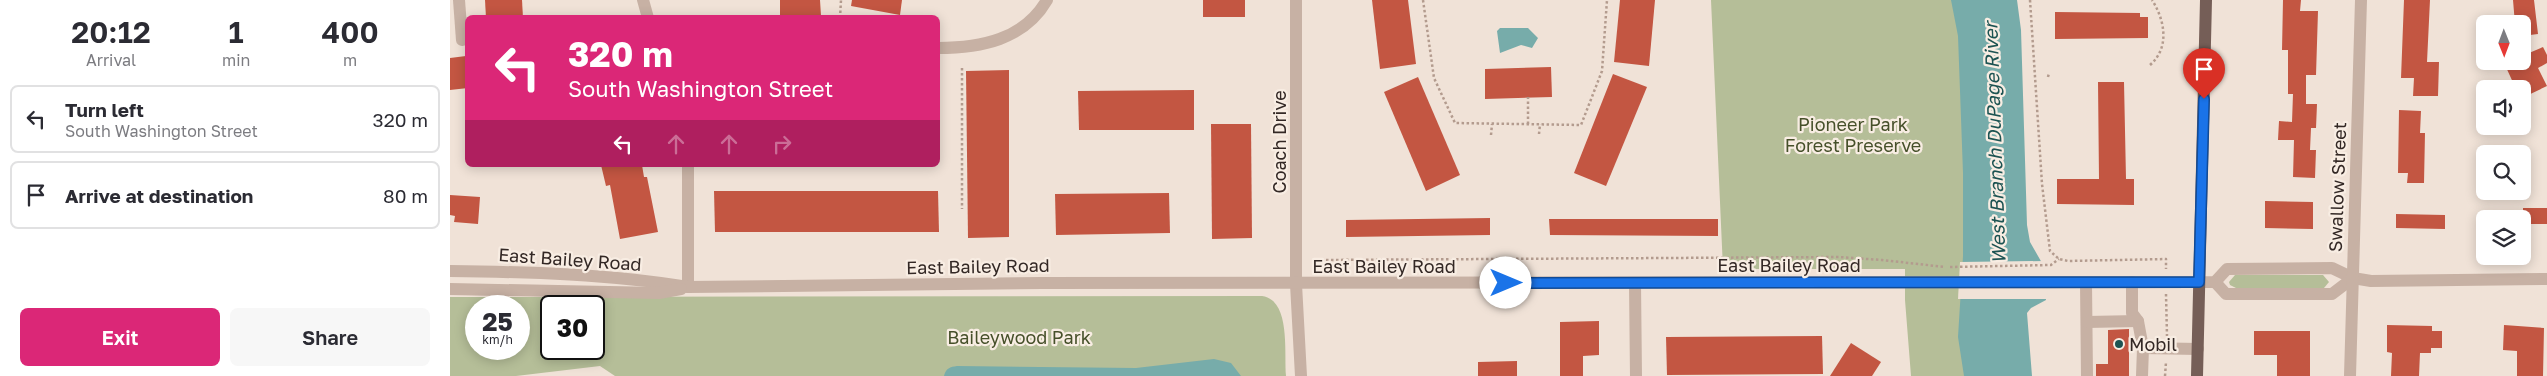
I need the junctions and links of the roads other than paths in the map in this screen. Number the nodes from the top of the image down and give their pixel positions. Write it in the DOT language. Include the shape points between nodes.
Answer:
graph roads {
  1 [pos="459,0"];
  2 [pos="643,0"];
  3 [pos="1047,0"];
  4 [pos="1296,0"];
  5 [pos="2206,0"];
  6 [pos="2361,0"];
  7 [pos="647,15"];
  8 [pos="462,40"];
  9 [pos="940,48"];
  10 [pos="688,167"];
  11 [pos="450,271"];
  12 [pos="2353,278"];
  13 [pos="2547,279"];
  14 [pos="2132,282"];
  15 [pos="2199,282"];
  16 [pos="2215,282"];
  17 [pos="1635,283"];
  18 [pos="2086,283"];
  19 [pos="1296,284"];
  20 [pos="688,287"];
  21 [pos="450,289"];
  22 [pos="2138,321"];
  23 [pos="2087,322"];
  24 [pos="2143,348"];
  25 [pos="2198,349"];
  26 [pos="1301,376"];
  27 [pos="1636,376"];
  28 [pos="2088,376"];
  29 [pos="2142,376"];
  30 [pos="2197,376"];
  31 [pos="2350,376"];
  1 -- 8 [label="street"];
  2 -- 7 [label="street"];
  3 -- 9 [label="street" via="1029,23 995,42"];
  4 -- 19 [label="street, Coach Drive"];
  5 -- 15 [label="main road"];
  6 -- 12 [label="street, Swallow Street"];
  10 -- 20 [label="street"];
  11 -- 20 [label="street, East Bailey Road" via="556,275"];
  12 -- 13 [label="street" via="2371,281"];
  12 -- 16 [label="street" via="2332,268 2227,269"];
  12 -- 16 [label="street" via="2332,294 2226,294"];
  12 -- 31 [label="street, Swallow Street"];
  14 -- 15 [label="street, East Bailey Road"];
  14 -- 18 [label="street, East Bailey Road"];
  14 -- 22 [label="street" via="2132,314"];
  15 -- 16 [label="street, East Bailey Road"];
  15 -- 25 [label="main road"];
  17 -- 18 [label="street, East Bailey Road"];
  17 -- 19 [label="street, East Bailey Road"];
  17 -- 27 [label="street"];
  18 -- 23 [label="street"];
  19 -- 20 [label="street, East Bailey Road"];
  19 -- 26 [label="street, Coach Drive"];
  20 -- 21 [label="street, East Bailey Road" via="659,293"];
  22 -- 23 [label="street"];
  22 -- 24 [label="street"];
  23 -- 28 [label="street"];
  24 -- 25 [label="street"];
  24 -- 29 [label="street"];
  25 -- 30 [label="main road"];
}
